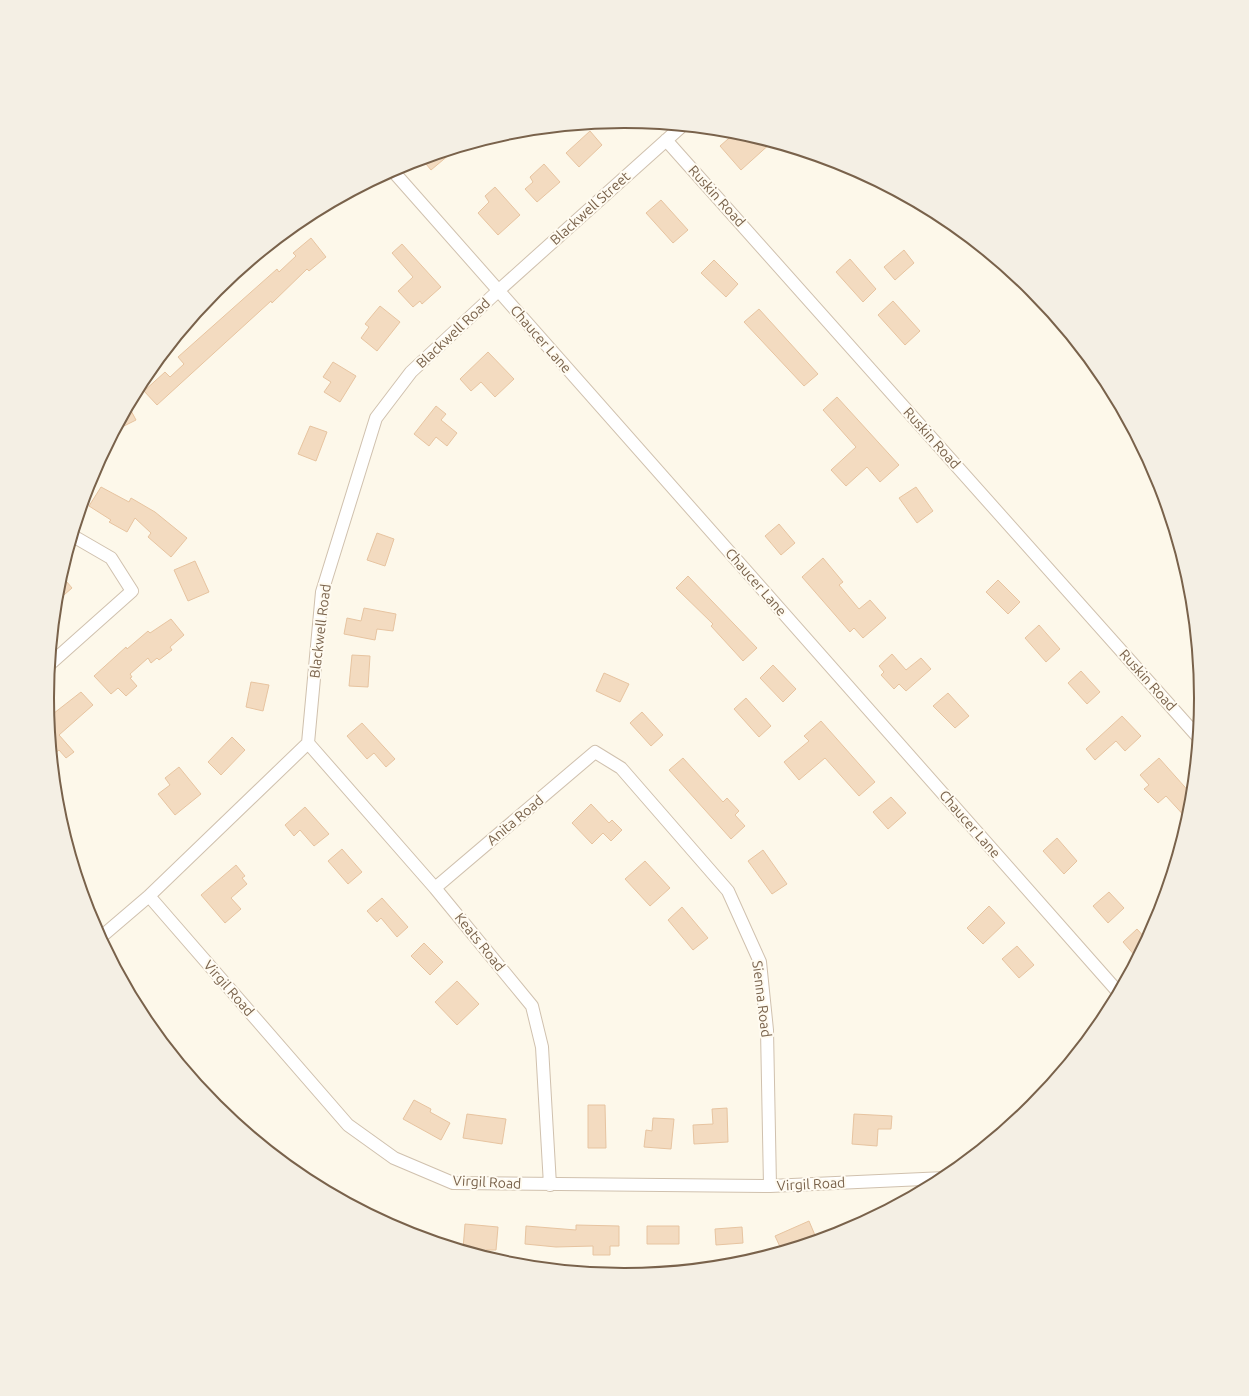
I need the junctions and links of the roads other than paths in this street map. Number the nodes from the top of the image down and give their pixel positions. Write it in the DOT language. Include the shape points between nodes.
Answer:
graph roads {
  1 [pos="677,130"];
  2 [pos="666,140"];
  3 [pos="397,175"];
  4 [pos="498,291"];
  5 [pos="77,538"];
  6 [pos="55,659"];
  7 [pos="1194,733"];
  8 [pos="308,744"];
  9 [pos="595,752"];
  10 [pos="435,888"];
  11 [pos="149,896"];
  12 [pos="105,933"];
  13 [pos="1115,989"];
  14 [pos="931,1179"];
  15 [pos="550,1185"];
  16 [pos="770,1186"];
  1 -- 2 [label="street, Blackwell Street"];
  2 -- 4 [label="street, Blackwell Street"];
  2 -- 7 [label="street, Ruskin Road"];
  3 -- 4 [label="street, Chaucer Lane"];
  4 -- 8 [label="street, Blackwell Road" via="412,372 376,418 322,592"];
  4 -- 13 [label="street, Chaucer Lane"];
  5 -- 6 [label="street" via="111,558 132,591"];
  8 -- 10 [label="street, Keats Road"];
  8 -- 11 [label="street"];
  9 -- 10 [label="street, Anita Road"];
  9 -- 16 [label="street, Sienna Road" via="621,768 728,891 760,962 767,1030"];
  10 -- 15 [label="street, Keats Road" via="532,1006 542,1047"];
  11 -- 12 [label="street"];
  11 -- 15 [label="street, Virgil Road" via="348,1125 388,1154 453,1183"];
  14 -- 16 [label="street, Virgil Road"];
  15 -- 16 [label="street, Virgil Road"];
}
